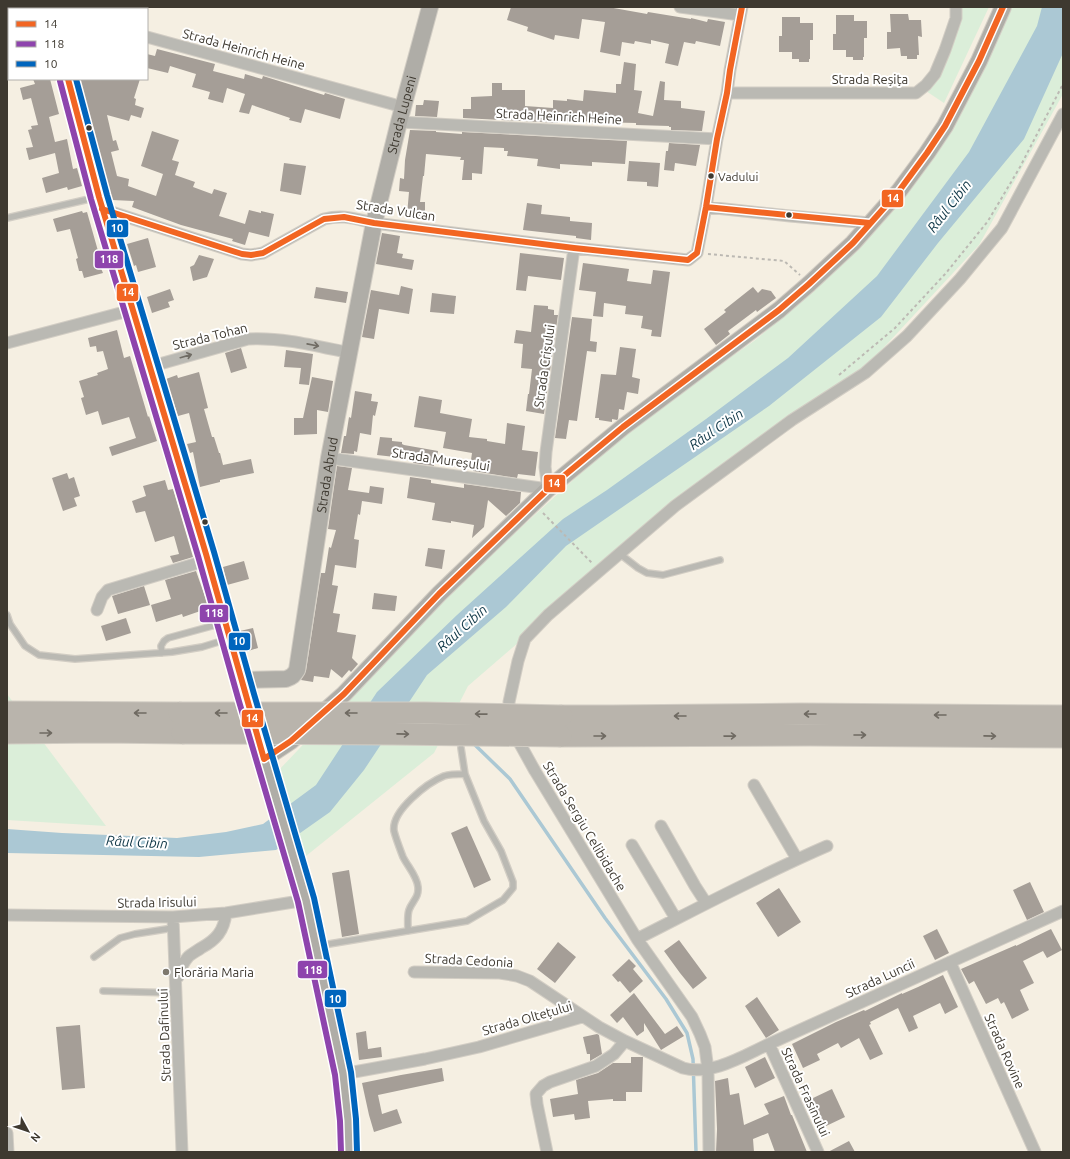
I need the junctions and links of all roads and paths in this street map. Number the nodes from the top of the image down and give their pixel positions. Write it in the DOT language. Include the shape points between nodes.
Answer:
graph roads {
  1 [pos="430,7"];
  2 [pos="680,7"];
  3 [pos="956,7"];
  4 [pos="1003,7"];
  5 [pos="741,11"];
  6 [pos="148,37"];
  7 [pos="68,80"];
  8 [pos="1063,84"];
  9 [pos="727,93"];
  10 [pos="401,114"];
  11 [pos="1063,114"];
  12 [pos="717,139"];
  13 [pos="100,203"];
  14 [pos="706,207"];
  15 [pos="7,218"];
  16 [pos="374,223"];
  17 [pos="870,223"];
  18 [pos="574,248"];
  19 [pos="697,253"];
  20 [pos="810,284"];
  21 [pos="132,310"];
  22 [pos="7,343"];
  23 [pos="350,353"];
  24 [pos="149,367"];
  25 [pos="834,379"];
  26 [pos="329,458"];
  27 [pos="548,489"];
  28 [pos="542,512"];
  29 [pos="620,554"];
  30 [pos="208,560"];
  31 [pos="720,560"];
  32 [pos="592,563"];
  33 [pos="97,610"];
  34 [pos="7,615"];
  35 [pos="226,622"];
  36 [pos="230,638"];
  37 [pos="162,653"];
  38 [pos="241,680"];
  39 [pos="7,712"];
  40 [pos="1063,716"];
  41 [pos="180,723"];
  42 [pos="7,733"];
  43 [pos="1063,737"];
  44 [pos="461,748"];
  45 [pos="266,766"];
  46 [pos="465,774"];
  47 [pos="754,785"];
  48 [pos="661,826"];
  49 [pos="632,845"];
  50 [pos="827,846"];
  51 [pos="797,859"];
  52 [pos="306,900"];
  53 [pos="706,904"];
  54 [pos="1063,911"];
  55 [pos="226,914"];
  56 [pos="7,915"];
  57 [pos="676,919"];
  58 [pos="173,923"];
  59 [pos="408,931"];
  60 [pos="637,939"];
  61 [pos="317,946"];
  62 [pos="94,957"];
  63 [pos="950,962"];
  64 [pos="414,972"];
  65 [pos="176,988"];
  66 [pos="103,991"];
  67 [pos="582,1017"];
  68 [pos="626,1041"];
  69 [pos="769,1044"];
  70 [pos="705,1070"];
  71 [pos="343,1074"];
  72 [pos="7,1133"];
  73 [pos="8,1152"];
  74 [pos="182,1152"];
  75 [pos="349,1152"];
  76 [pos="547,1152"];
  77 [pos="710,1152"];
  78 [pos="818,1152"];
  79 [pos="1035,1152"];
  1 -- 10 [label="street, Strada Lupeni"];
  2 -- 5 [label="street"];
  3 -- 9 [label="street, Strada Reșița" via="956,18 935,74 916,93"];
  4 -- 17 [label="street" via="979,61 944,126 899,191"];
  5 -- 9 [label="street"];
  6 -- 10 [label="street, Strada Heinrich Heine"];
  7 -- 13 [label="street"];
  8 -- 25 [label="path" via="1020,167 988,221 946,273 895,328"];
  9 -- 12 [label="street"];
  10 -- 12 [label="street, Strada Heinrich Heine"];
  10 -- 16 [label="street, Strada Lupeni"];
  11 -- 29 [label="street" via="1002,228 960,279 907,336 865,373 792,420 675,506"];
  12 -- 14 [label="street"];
  13 -- 15 [label="lane"];
  13 -- 16 [label="street, Strada Vulcan" via="251,255 263,253 324,219 345,216"];
  13 -- 21 [label="street"];
  14 -- 17 [label="street"];
  14 -- 19 [label="street"];
  16 -- 18 [label="street, Strada Vulcan"];
  16 -- 23 [label="street, Strada Abrud"];
  17 -- 20 [label="street"];
  18 -- 19 [label="street, Strada Vulcan" via="688,260"];
  18 -- 27 [label="street, Strada Crișului" via="546,452"];
  19 -- 20 [label="path" via="784,261"];
  20 -- 27 [label="street" via="750,333 623,427"];
  21 -- 22 [label="street"];
  21 -- 24 [label="street"];
  24 -- 23 [label="street, Strada Tohan, one-way" via="248,339 298,342"];
  23 -- 26 [label="street, Strada Abrud"];
  24 -- 30 [label="street"];
  26 -- 27 [label="street, Strada Mureșului"];
  26 -- 38 [label="street, Strada Abrud" via="297,670 291,677 286,678"];
  27 -- 45 [label="street" via="439,594 344,694"];
  28 -- 32 [label="path"];
  29 -- 31 [label="lane" via="647,573 663,575"];
  29 -- 60 [label="street, Strada Sergiu Celibidache" via="525,639 509,702 510,726"];
  30 -- 33 [label="street" via="108,590"];
  30 -- 35 [label="street"];
  34 -- 37 [label="lane" via="25,646 39,655 75,659"];
  35 -- 36 [label="street"];
  35 -- 37 [label="lane" via="168,638 160,646"];
  36 -- 37 [label="lane" via="202,647"];
  36 -- 38 [label="street"];
  38 -- 45 [label="street"];
  41 -- 39 [label="highway, one-way"];
  40 -- 41 [label="highway, one-way, bridge" via="562,716 424,713"];
  42 -- 41 [label="highway, one-way" via="102,732"];
  41 -- 43 [label="highway, one-way, bridge" via="385,734"];
  44 -- 46 [label="lane"];
  45 -- 52 [label="street"];
  46 -- 59 [label="lane" via="444,776 432,783 416,793 396,817 394,829 403,857 418,885 418,894 409,909"];
  46 -- 59 [label="lane" via="484,821 500,851 513,888 503,900 467,921"];
  47 -- 51 [label="street"];
  48 -- 53 [label="street"];
  49 -- 57 [label="street"];
  50 -- 51 [label="street"];
  51 -- 53 [label="street"];
  52 -- 55 [label="street, Strada Irisului"];
  52 -- 61 [label="street"];
  53 -- 57 [label="street"];
  54 -- 63 [label="street, Strada Luncii"];
  55 -- 58 [label="street, Strada Irisului"];
  55 -- 65 [label="street" via="218,936 188,957 181,966"];
  56 -- 58 [label="street, Strada Irisului"];
  57 -- 60 [label="street"];
  58 -- 62 [label="lane" via="120,938"];
  58 -- 65 [label="street, Strada Dafinului"];
  59 -- 61 [label="lane"];
  60 -- 70 [label="street, Strada Sergiu Celibidache" via="692,1018 705,1047"];
  61 -- 71 [label="street"];
  63 -- 69 [label="street, Strada Luncii"];
  63 -- 79 [label="street, Strada Rovine"];
  64 -- 67 [label="street, Strada Cedonia" via="500,973 517,976 543,989"];
  65 -- 66 [label="lane"];
  65 -- 74 [label="street, Strada Dafinului"];
  67 -- 68 [label="street, Strada Oltețului"];
  67 -- 71 [label="street, Strada Oltețului" via="425,1059"];
  68 -- 70 [label="street, Strada Oltețului" via="688,1070"];
  68 -- 76 [label="street" via="614,1054 596,1066 550,1082 536,1094"];
  69 -- 70 [label="street, Strada Luncii"];
  69 -- 78 [label="street, Strada Frasinului"];
  70 -- 77 [label="street, Strada Sergiu Celibidache"];
  71 -- 75 [label="street"];
  72 -- 73 [label="street"];
}
